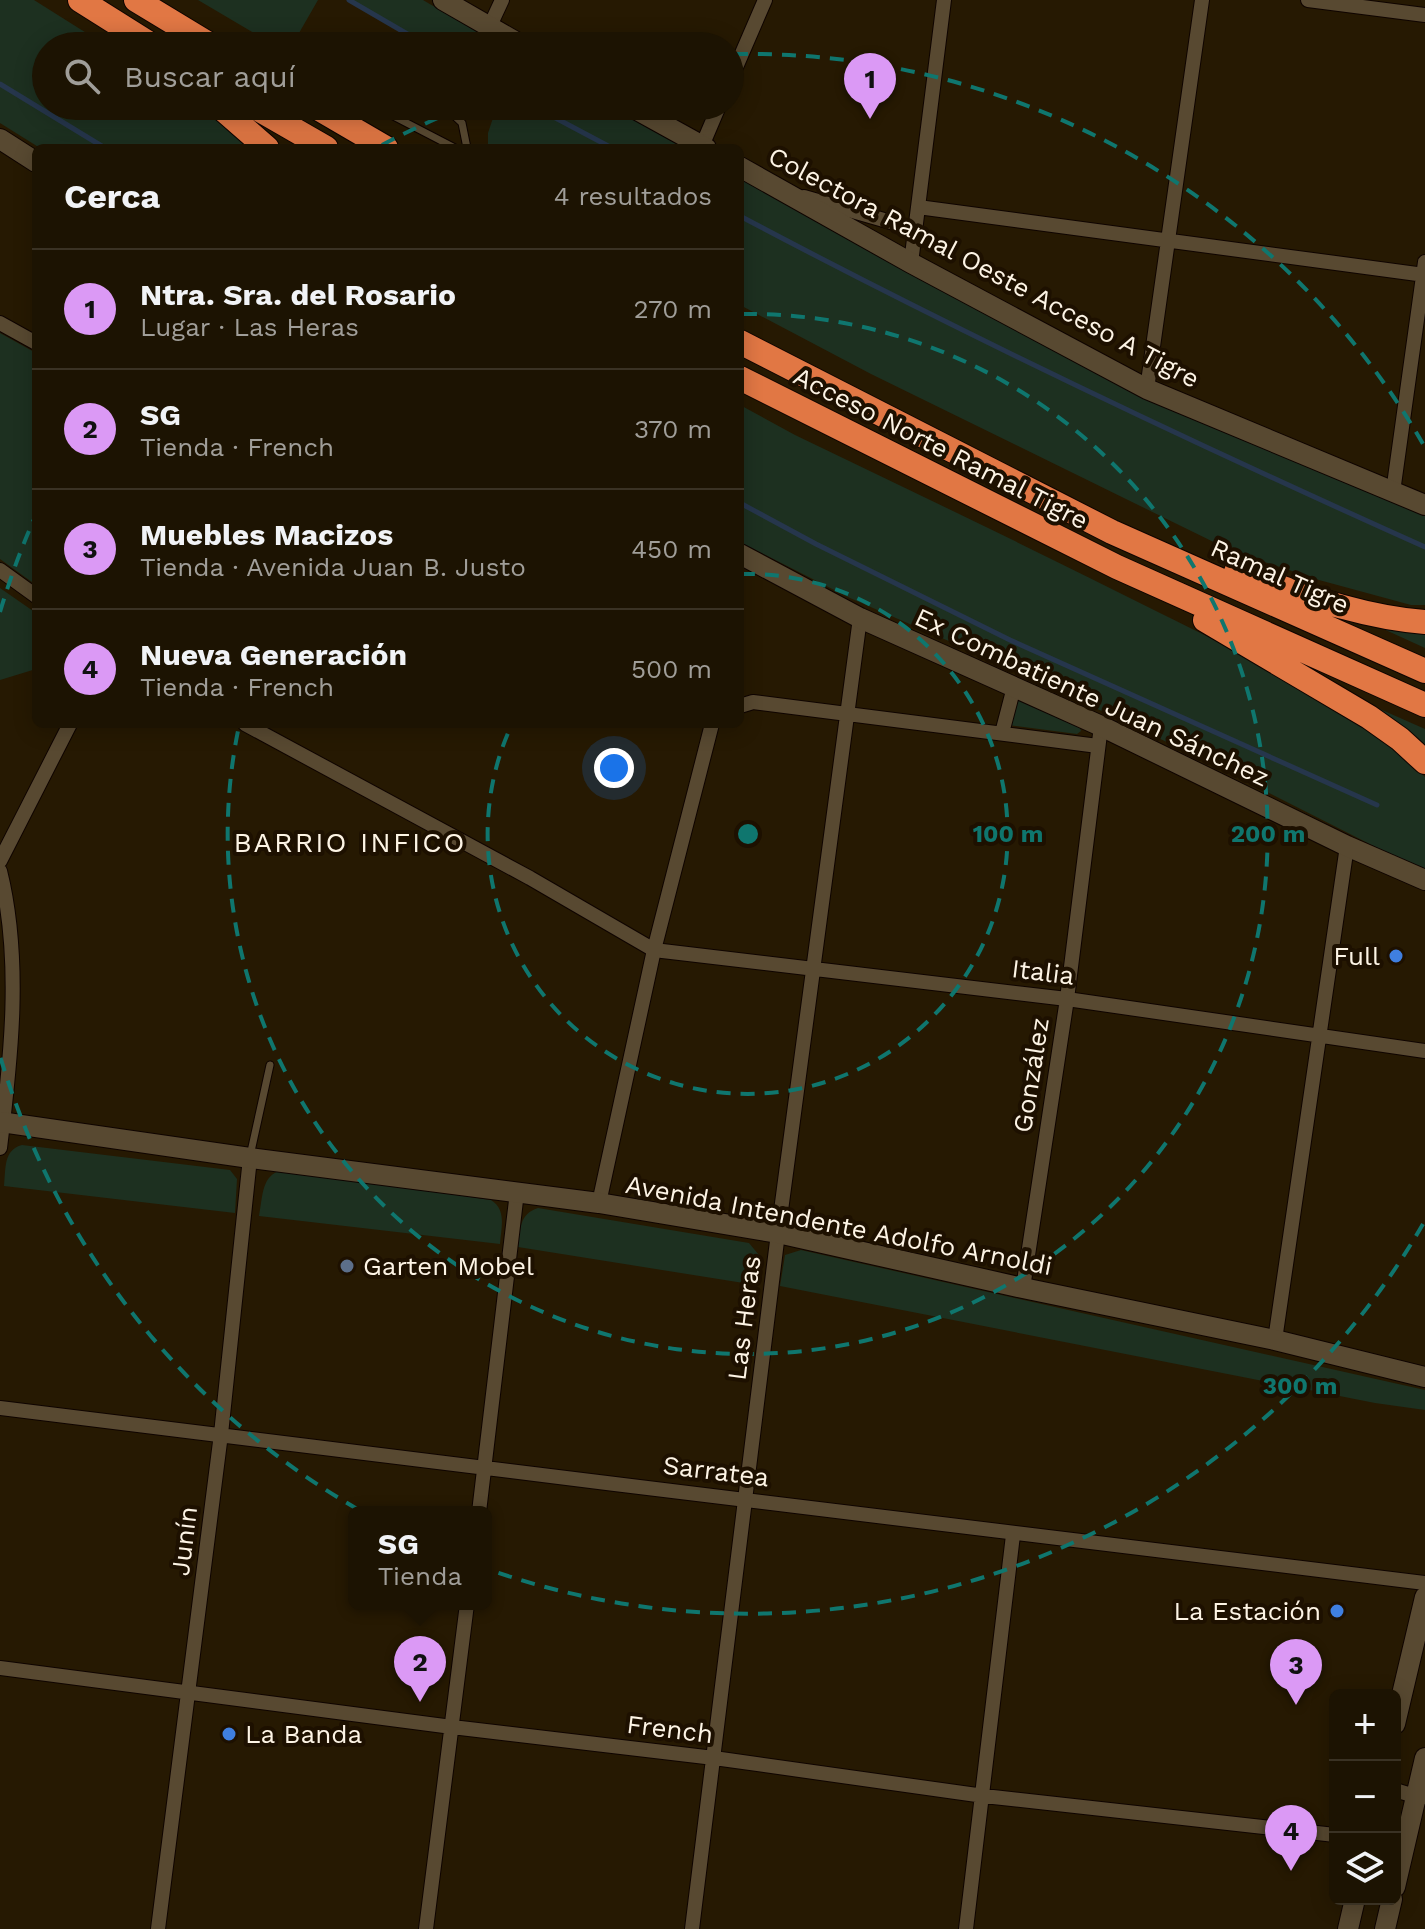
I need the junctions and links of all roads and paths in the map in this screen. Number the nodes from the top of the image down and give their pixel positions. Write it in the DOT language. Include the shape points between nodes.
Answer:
graph roads {
  1 [pos="80,0"];
  2 [pos="136,0"];
  3 [pos="443,0"];
  4 [pos="502,0"];
  5 [pos="765,0"];
  6 [pos="944,0"];
  7 [pos="1202,0"];
  8 [pos="1308,0"];
  9 [pos="1425,15"];
  10 [pos="178,26"];
  11 [pos="489,28"];
  12 [pos="130,32"];
  13 [pos="188,32"];
  14 [pos="192,32"];
  15 [pos="497,32"];
  16 [pos="744,49"];
  17 [pos="235,120"];
  18 [pos="277,120"];
  19 [pos="338,120"];
  20 [pos="401,120"];
  21 [pos="459,120"];
  22 [pos="655,120"];
  23 [pos="714,120"];
  24 [pos="0,139"];
  25 [pos="262,144"];
  26 [pos="319,144"];
  27 [pos="379,144"];
  28 [pos="447,144"];
  29 [pos="466,144"];
  30 [pos="699,144"];
  31 [pos="705,144"];
  32 [pos="32,159"];
  33 [pos="744,169"];
  34 [pos="785,191"];
  35 [pos="918,207"];
  36 [pos="915,229"];
  37 [pos="1168,241"];
  38 [pos="911,263"];
  39 [pos="1424,271"];
  40 [pos="0,323"];
  41 [pos="32,341"];
  42 [pos="744,344"];
  43 [pos="744,380"];
  44 [pos="1147,389"];
  45 [pos="1393,492"];
  46 [pos="1425,505"];
  47 [pos="1112,532"];
  48 [pos="744,556"];
  49 [pos="1117,567"];
  50 [pos="0,570"];
  51 [pos="32,593"];
  52 [pos="860,618"];
  53 [pos="1425,622"];
  54 [pos="1425,671"];
  55 [pos="1014,687"];
  56 [pos="744,705"];
  57 [pos="1425,705"];
  58 [pos="848,713"];
  59 [pos="68,728"];
  60 [pos="252,728"];
  61 [pos="711,728"];
  62 [pos="1002,733"];
  63 [pos="1100,736"];
  64 [pos="1425,762"];
  65 [pos="1347,846"];
  66 [pos="0,861"];
  67 [pos="0,871"];
  68 [pos="1425,880"];
  69 [pos="654,950"];
  70 [pos="814,970"];
  71 [pos="1067,999"];
  72 [pos="1318,1037"];
  73 [pos="1425,1051"];
  74 [pos="270,1065"];
  75 [pos="2,1123"];
  76 [pos="0,1148"];
  77 [pos="250,1158"];
  78 [pos="517,1192"];
  79 [pos="599,1203"];
  80 [pos="778,1233"];
  81 [pos="1023,1288"];
  82 [pos="1275,1340"];
  83 [pos="1425,1377"];
  84 [pos="0,1408"];
  85 [pos="221,1434"];
  86 [pos="485,1467"];
  87 [pos="747,1499"];
  88 [pos="480,1506"];
  89 [pos="1013,1535"];
  90 [pos="1425,1583"];
  91 [pos="1425,1597"];
  92 [pos="466,1610"];
  93 [pos="0,1668"];
  94 [pos="190,1692"];
  95 [pos="1401,1699"];
  96 [pos="452,1727"];
  97 [pos="714,1758"];
  98 [pos="1425,1758"];
  99 [pos="1401,1792"];
  100 [pos="984,1796"];
  101 [pos="1421,1797"];
  102 [pos="1329,1834"];
  103 [pos="1401,1842"];
  104 [pos="1354,1905"];
  105 [pos="1391,1905"];
  106 [pos="158,1929"];
  107 [pos="426,1929"];
  108 [pos="692,1929"];
  109 [pos="966,1929"];
  110 [pos="1348,1929"];
  111 [pos="1385,1929"];
  1 -- 12 [label="highway"];
  2 -- 10 [label="highway"];
  3 -- 11 [label="main road"];
  4 -- 11 [label="street"];
  5 -- 16 [label="street"];
  6 -- 35 [label="street"];
  7 -- 37 [label="street"];
  8 -- 9 [label="street"];
  10 -- 13 [label="highway"];
  10 -- 14 [label="highway"];
  11 -- 15 [label="main road"];
  17 -- 25 [label="highway"];
  18 -- 26 [label="highway"];
  19 -- 27 [label="highway"];
  20 -- 28 [label="lane"];
  21 -- 29 [label="lane"];
  22 -- 30 [label="main road"];
  23 -- 31 [label="street"];
  24 -- 32 [label="main road"];
  33 -- 34 [label="main road, Colectora Ramal Oeste Acceso A Tigre"];
  34 -- 36 [label="street"];
  34 -- 38 [label="main road, Colectora Ramal Oeste Acceso A Tigre"];
  35 -- 36 [label="street"];
  35 -- 37 [label="street"];
  36 -- 38 [label="street"];
  37 -- 39 [label="street"];
  37 -- 44 [label="street"];
  38 -- 44 [label="main road, Colectora Ramal Oeste Acceso A Tigre"];
  39 -- 45 [label="street"];
  40 -- 41 [label="street"];
  42 -- 47 [label="highway, Acceso Norte Ramal Tigre"];
  43 -- 49 [label="highway, Acceso Norte Ramal Tigre"];
  44 -- 45 [label="main road, Colectora Ramal Oeste Acceso A Tigre"];
  45 -- 46 [label="main road, Colectora Ramal Oeste Acceso A Tigre"];
  47 -- 53 [label="highway" via="1331,604"];
  47 -- 54 [label="highway, Ramal Tigre"];
  48 -- 52 [label="main road, Ex Combatiente Juan Sánchez"];
  49 -- 57 [label="highway"];
  49 -- 64 [label="highway" via="1369,717"];
  50 -- 51 [label="street"];
  52 -- 55 [label="main road, Ex Combatiente Juan Sánchez"];
  52 -- 58 [label="street, Las Heras"];
  55 -- 62 [label="street"];
  55 -- 63 [label="main road, Ex Combatiente Juan Sánchez"];
  56 -- 58 [label="street"];
  58 -- 62 [label="street"];
  58 -- 70 [label="street, Las Heras"];
  59 -- 66 [label="street"];
  60 -- 69 [label="street"];
  61 -- 69 [label="street"];
  62 -- 63 [label="street"];
  63 -- 65 [label="main road, Ex Combatiente Juan Sánchez"];
  63 -- 71 [label="street, González"];
  65 -- 68 [label="main road, Ex Combatiente Juan Sánchez"];
  65 -- 72 [label="street"];
  67 -- 75 [label="street" via="8,905 12,993"];
  69 -- 70 [label="street, Italia"];
  69 -- 79 [label="street"];
  70 -- 71 [label="street, Italia"];
  70 -- 80 [label="street, Las Heras"];
  71 -- 72 [label="street, Italia"];
  71 -- 81 [label="street, González"];
  72 -- 73 [label="street, Italia"];
  72 -- 82 [label="street"];
  74 -- 77 [label="lane"];
  75 -- 76 [label="street"];
  75 -- 77 [label="main road, Avenida Intendente Adolfo Arnoldi"];
  77 -- 78 [label="main road, Avenida Intendente Adolfo Arnoldi"];
  77 -- 85 [label="street, Junín"];
  78 -- 79 [label="main road, Avenida Intendente Adolfo Arnoldi"];
  78 -- 86 [label="street"];
  79 -- 80 [label="main road, Avenida Intendente Adolfo Arnoldi"];
  80 -- 81 [label="main road, Avenida Intendente Adolfo Arnoldi"];
  80 -- 87 [label="street, Las Heras"];
  81 -- 82 [label="main road, Avenida Intendente Adolfo Arnoldi"];
  82 -- 83 [label="main road, Avenida Intendente Adolfo Arnoldi"];
  84 -- 85 [label="street, Sarratea"];
  85 -- 86 [label="street, Sarratea"];
  85 -- 94 [label="street, Junín"];
  86 -- 87 [label="street, Sarratea"];
  86 -- 88 [label="street"];
  87 -- 89 [label="street, Sarratea"];
  87 -- 97 [label="street, Las Heras"];
  89 -- 90 [label="street, Sarratea"];
  89 -- 100 [label="street"];
  91 -- 95 [label="main road"];
  92 -- 96 [label="street"];
  93 -- 94 [label="street, French"];
  94 -- 96 [label="street, French"];
  94 -- 106 [label="street, Junín"];
  96 -- 97 [label="street, French"];
  96 -- 107 [label="street"];
  97 -- 100 [label="street, French"];
  97 -- 108 [label="street, Las Heras"];
  98 -- 101 [label="main road"];
  99 -- 101 [label="street"];
  100 -- 102 [label="street, French"];
  100 -- 109 [label="street"];
  101 -- 103 [label="main road"];
  104 -- 110 [label="main road"];
  105 -- 111 [label="main road"];
}
